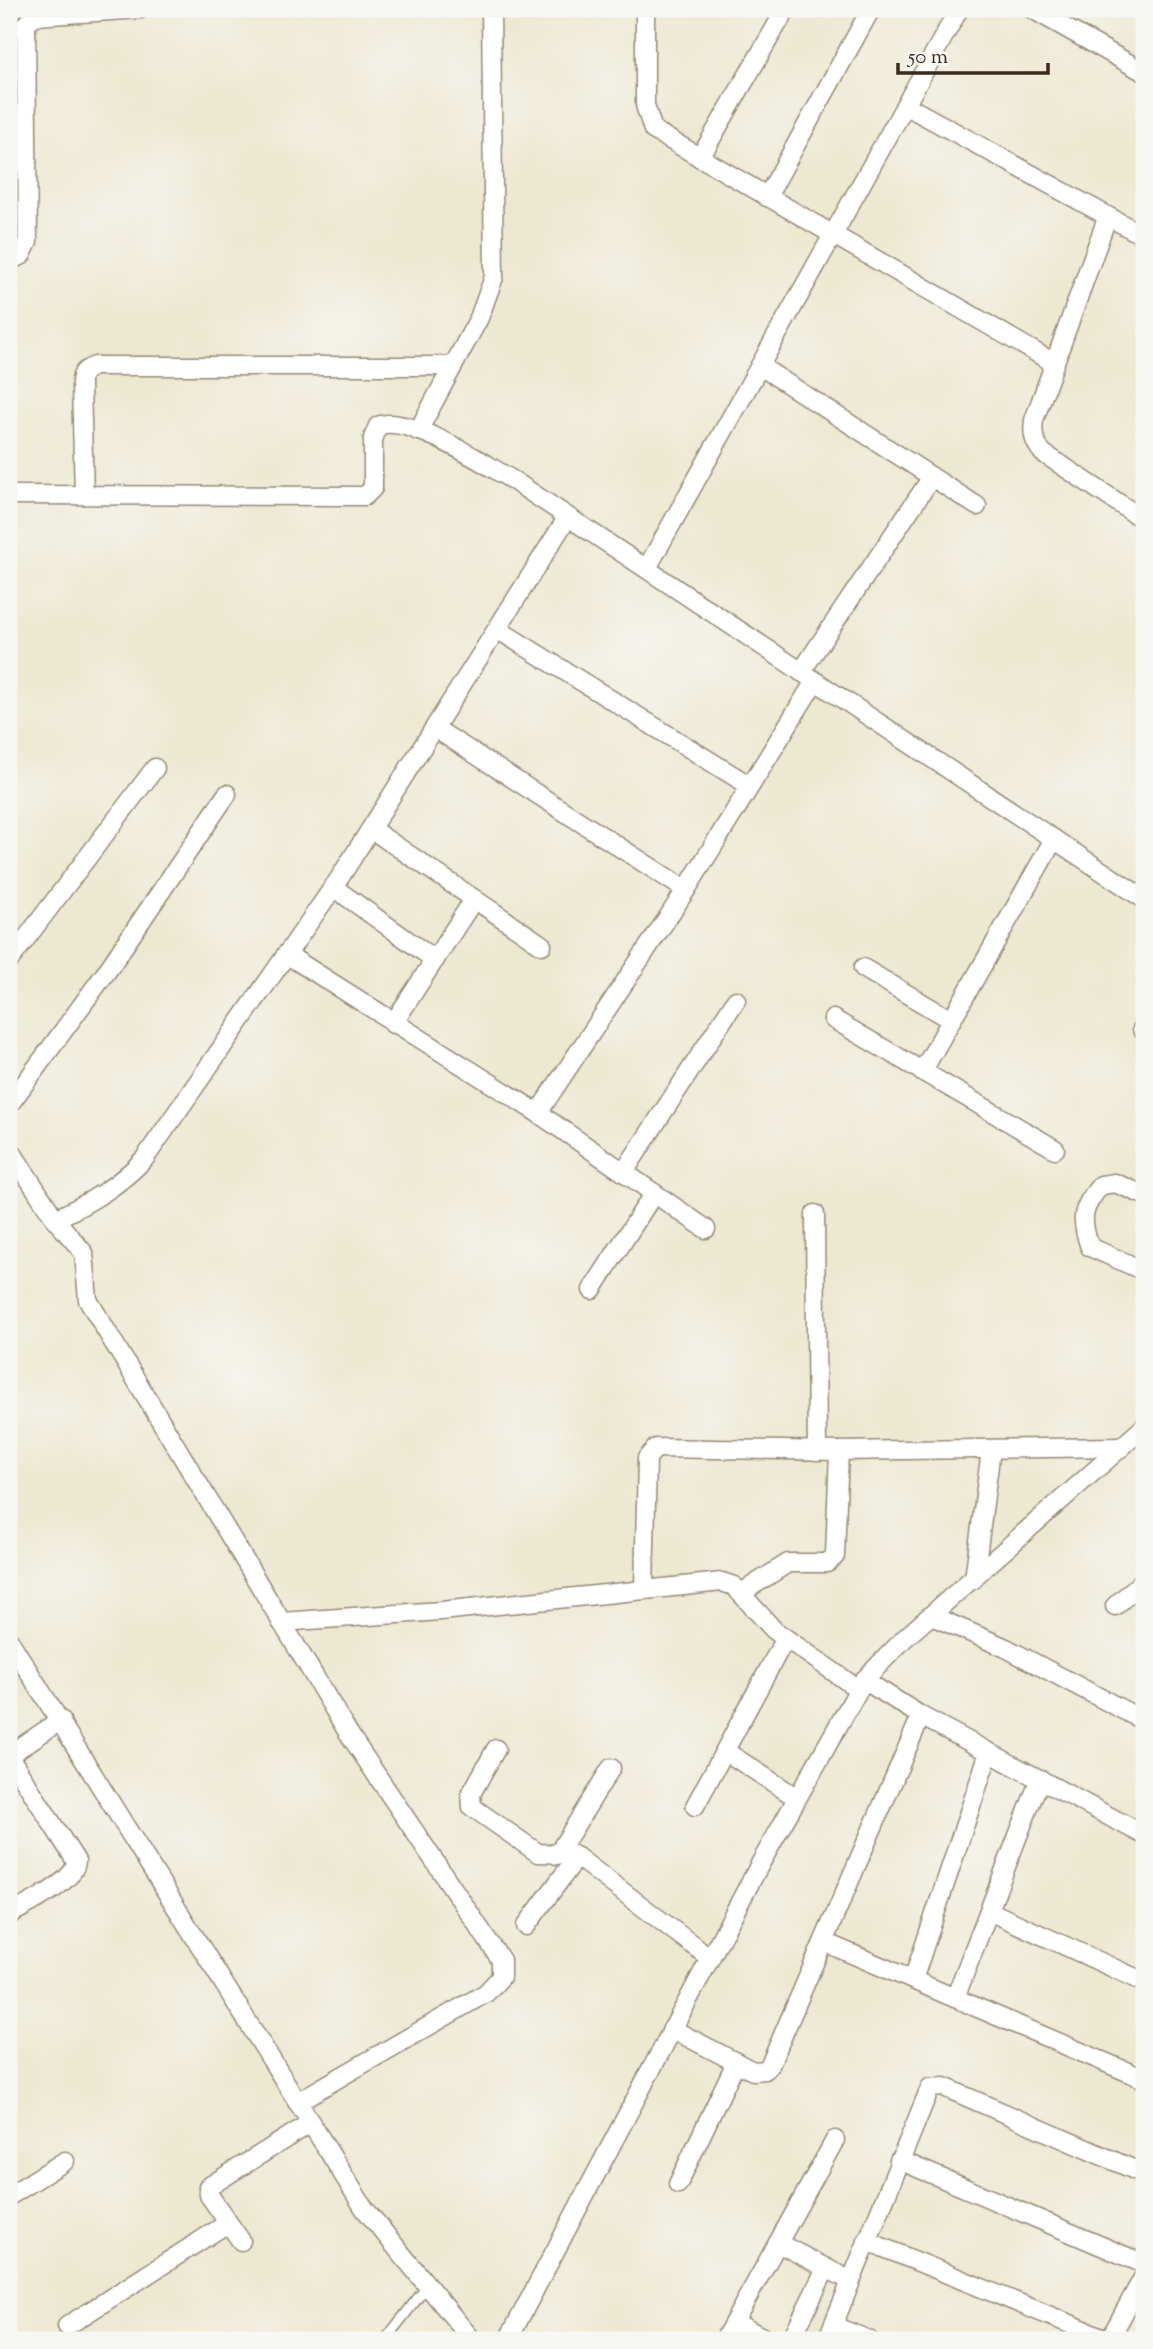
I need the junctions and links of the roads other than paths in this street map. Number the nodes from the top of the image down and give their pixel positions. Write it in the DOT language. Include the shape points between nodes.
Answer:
graph roads {
  1 [pos="140,9"];
  2 [pos="491,9"];
  3 [pos="645,9"];
  4 [pos="786,9"];
  5 [pos="872,9"];
  6 [pos="959,9"];
  7 [pos="1032,9"];
  8 [pos="1144,72"];
  9 [pos="905,105"];
  10 [pos="700,158"];
  11 [pos="767,197"];
  12 [pos="1107,218"];
  13 [pos="833,235"];
  14 [pos="1144,236"];
  15 [pos="9,260"];
  16 [pos="1054,363"];
  17 [pos="453,366"];
  18 [pos="760,366"];
  19 [pos="418,431"];
  20 [pos="932,477"];
  21 [pos="9,495"];
  22 [pos="84,495"];
  23 [pos="977,506"];
  24 [pos="567,518"];
  25 [pos="1144,520"];
  26 [pos="647,568"];
  27 [pos="497,629"];
  28 [pos="808,677"];
  29 [pos="436,729"];
  30 [pos="155,768"];
  31 [pos="750,786"];
  32 [pos="227,794"];
  33 [pos="371,829"];
  34 [pos="1054,839"];
  35 [pos="333,887"];
  36 [pos="686,890"];
  37 [pos="474,899"];
  38 [pos="1144,899"];
  39 [pos="542,945"];
  40 [pos="286,954"];
  41 [pos="435,960"];
  42 [pos="9,961"];
  43 [pos="863,968"];
  44 [pos="736,1000"];
  45 [pos="832,1019"];
  46 [pos="951,1020"];
  47 [pos="393,1024"];
  48 [pos="922,1072"];
  49 [pos="9,1105"];
  50 [pos="538,1113"];
  51 [pos="9,1148"];
  52 [pos="1055,1149"];
  53 [pos="624,1172"];
  54 [pos="654,1193"];
  55 [pos="1144,1195"];
  56 [pos="815,1213"];
  57 [pos="55,1219"];
  58 [pos="706,1229"];
  59 [pos="1144,1271"];
  60 [pos="592,1290"];
  61 [pos="1144,1427"];
  62 [pos="1122,1447"];
  63 [pos="991,1450"];
  64 [pos="817,1451"];
  65 [pos="839,1451"];
  66 [pos="974,1579"];
  67 [pos="1144,1580"];
  68 [pos="644,1590"];
  69 [pos="741,1593"];
  70 [pos="1115,1606"];
  71 [pos="932,1616"];
  72 [pos="281,1622"];
  73 [pos="785,1639"];
  74 [pos="9,1640"];
  75 [pos="861,1685"];
  76 [pos="921,1716"];
  77 [pos="61,1720"];
  78 [pos="1144,1721"];
  79 [pos="496,1749"];
  80 [pos="725,1751"];
  81 [pos="989,1752"];
  82 [pos="9,1755"];
  83 [pos="611,1768"];
  84 [pos="1040,1779"];
  85 [pos="797,1798"];
  86 [pos="695,1807"];
  87 [pos="1144,1835"];
  88 [pos="557,1855"];
  89 [pos="577,1857"];
  90 [pos="989,1911"];
  91 [pos="9,1915"];
  92 [pos="527,1926"];
  93 [pos="824,1942"];
  94 [pos="710,1958"];
  95 [pos="913,1980"];
  96 [pos="1144,1982"];
  97 [pos="955,1998"];
  98 [pos="672,2029"];
  99 [pos="736,2062"];
  100 [pos="1144,2079"];
  101 [pos="296,2102"];
  102 [pos="309,2124"];
  103 [pos="835,2140"];
  104 [pos="899,2160"];
  105 [pos="65,2161"];
  106 [pos="1144,2174"];
  107 [pos="678,2185"];
  108 [pos="9,2196"];
  109 [pos="228,2223"];
  110 [pos="241,2241"];
  111 [pos="867,2241"];
  112 [pos="778,2243"];
  113 [pos="1144,2264"];
  114 [pos="826,2267"];
  115 [pos="1144,2276"];
  116 [pos="851,2281"];
  117 [pos="428,2285"];
  118 [pos="734,2322"];
  119 [pos="67,2326"];
  120 [pos="830,2333"];
  121 [pos="385,2340"];
  122 [pos="472,2340"];
  123 [pos="508,2340"];
  124 [pos="724,2340"];
  125 [pos="768,2340"];
  126 [pos="791,2340"];
  127 [pos="869,2340"];
  128 [pos="1109,2340"];
  1 -- 15 [label="street" via="36,16 26,24 28,242 21,256"];
  2 -- 17 [label="street" via="494,277 479,318"];
  3 -- 10 [label="street" via="649,123 660,135"];
  4 -- 10 [label="street"];
  5 -- 11 [label="street"];
  6 -- 9 [label="street"];
  7 -- 8 [label="street"];
  9 -- 12 [label="street"];
  9 -- 13 [label="street"];
  10 -- 11 [label="street"];
  11 -- 13 [label="street"];
  12 -- 14 [label="street"];
  12 -- 16 [label="street"];
  13 -- 16 [label="street"];
  13 -- 18 [label="street"];
  16 -- 25 [label="street" via="1034,420 1036,445"];
  17 -- 19 [label="street"];
  17 -- 22 [label="street" via="95,366 81,374 80,384"];
  18 -- 20 [label="street"];
  18 -- 26 [label="street"];
  19 -- 22 [label="street" via="393,423 378,426 373,438 373,488 365,496"];
  19 -- 24 [label="street" via="466,453"];
  20 -- 23 [label="street"];
  20 -- 28 [label="street"];
  21 -- 22 [label="street"];
  24 -- 26 [label="street"];
  24 -- 27 [label="street"];
  26 -- 28 [label="street"];
  27 -- 29 [label="street"];
  27 -- 31 [label="street"];
  28 -- 31 [label="street"];
  28 -- 34 [label="street"];
  29 -- 33 [label="street"];
  29 -- 36 [label="street"];
  30 -- 42 [label="street"];
  31 -- 36 [label="street"];
  32 -- 49 [label="street"];
  33 -- 35 [label="street"];
  33 -- 37 [label="street"];
  34 -- 38 [label="street"];
  34 -- 46 [label="street"];
  35 -- 40 [label="street"];
  35 -- 41 [label="street"];
  36 -- 50 [label="street"];
  37 -- 39 [label="street"];
  37 -- 41 [label="street"];
  40 -- 47 [label="street"];
  40 -- 57 [label="street" via="145,1158 118,1184"];
  41 -- 47 [label="street"];
  43 -- 46 [label="street"];
  44 -- 53 [label="street"];
  45 -- 48 [label="street"];
  46 -- 48 [label="street"];
  47 -- 50 [label="street"];
  48 -- 52 [label="street"];
  50 -- 53 [label="street"];
  51 -- 57 [label="street"];
  53 -- 54 [label="street"];
  54 -- 58 [label="street"];
  54 -- 60 [label="street"];
  55 -- 59 [label="street" via="1115,1183 1101,1185 1089,1198 1081,1223 1090,1247"];
  56 -- 64 [label="street"];
  57 -- 72 [label="street" via="84,1253 88,1300"];
  61 -- 62 [label="street"];
  62 -- 63 [label="street"];
  62 -- 66 [label="street"];
  63 -- 65 [label="street"];
  63 -- 66 [label="street"];
  64 -- 65 [label="street"];
  64 -- 68 [label="street" via="666,1447 650,1451"];
  65 -- 69 [label="street" via="835,1556 827,1563 788,1563"];
  66 -- 71 [label="street"];
  67 -- 70 [label="street"];
  68 -- 69 [label="street" via="722,1582"];
  68 -- 72 [label="street"];
  69 -- 73 [label="street"];
  71 -- 75 [label="street" via="881,1660"];
  71 -- 78 [label="street" via="1006,1648"];
  72 -- 101 [label="street" via="503,1969 486,1993"];
  73 -- 75 [label="street"];
  73 -- 80 [label="street"];
  74 -- 77 [label="street"];
  75 -- 76 [label="street"];
  75 -- 85 [label="street"];
  76 -- 81 [label="street"];
  76 -- 93 [label="street"];
  77 -- 82 [label="street"];
  77 -- 101 [label="street"];
  79 -- 88 [label="street" via="471,1794 471,1807 538,1853"];
  80 -- 85 [label="street"];
  80 -- 86 [label="street"];
  81 -- 84 [label="street"];
  81 -- 95 [label="street"];
  82 -- 91 [label="street" via="73,1854 76,1868 67,1880"];
  83 -- 88 [label="street"];
  84 -- 87 [label="street"];
  84 -- 90 [label="street"];
  85 -- 94 [label="street"];
  88 -- 89 [label="street"];
  89 -- 92 [label="street"];
  89 -- 94 [label="street"];
  90 -- 96 [label="street"];
  90 -- 97 [label="street"];
  93 -- 95 [label="street"];
  93 -- 99 [label="street" via="770,2065 759,2072"];
  94 -- 98 [label="street"];
  95 -- 97 [label="street"];
  97 -- 100 [label="street"];
  98 -- 99 [label="street"];
  98 -- 123 [label="street"];
  99 -- 107 [label="street"];
  101 -- 102 [label="street"];
  102 -- 109 [label="street" via="208,2187"];
  102 -- 117 [label="street" via="364,2208"];
  103 -- 112 [label="street"];
  104 -- 106 [label="street" via="928,2091 938,2086"];
  104 -- 111 [label="street"];
  104 -- 113 [label="street"];
  105 -- 108 [label="street"];
  109 -- 110 [label="street"];
  109 -- 119 [label="street"];
  111 -- 116 [label="street"];
  111 -- 128 [label="street"];
  112 -- 114 [label="street"];
  112 -- 118 [label="street"];
  114 -- 116 [label="street"];
  114 -- 126 [label="street"];
  115 -- 128 [label="street"];
  116 -- 120 [label="street"];
  117 -- 121 [label="lane"];
  117 -- 122 [label="street"];
  118 -- 124 [label="street"];
  118 -- 125 [label="street"];
  120 -- 127 [label="street"];
}
